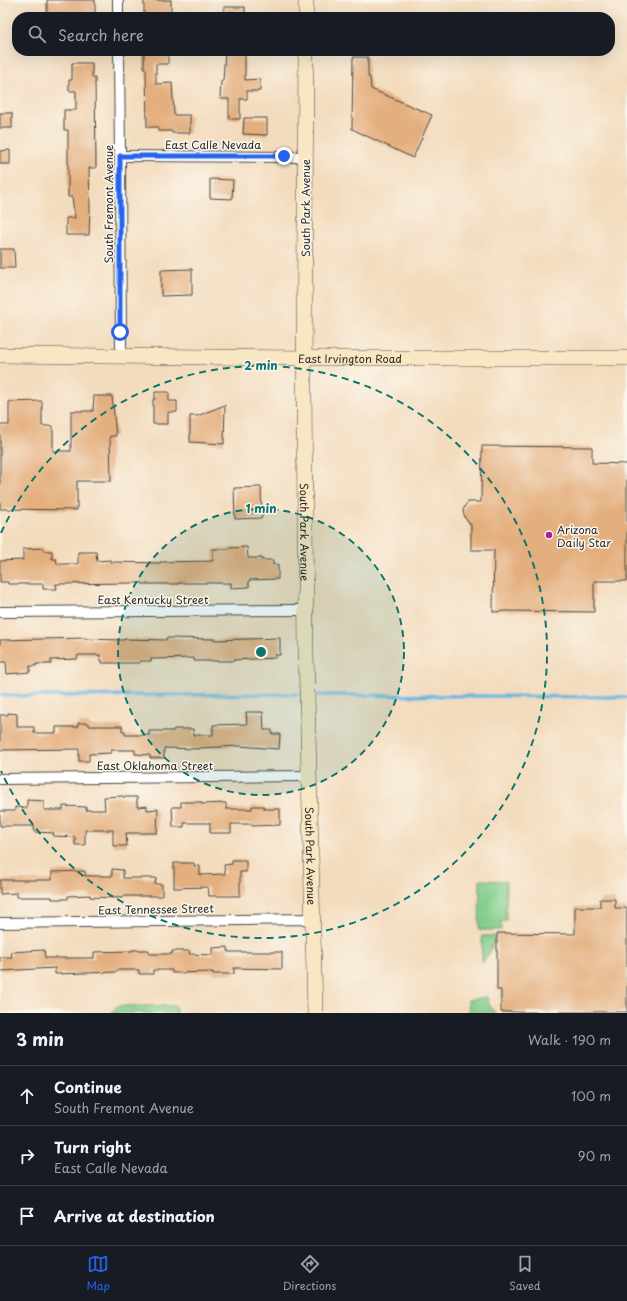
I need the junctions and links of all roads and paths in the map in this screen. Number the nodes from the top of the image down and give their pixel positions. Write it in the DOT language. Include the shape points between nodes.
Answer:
graph roads {
  1 [pos="118,0"];
  2 [pos="306,0"];
  3 [pos="118,12"];
  4 [pos="306,12"];
  5 [pos="119,56"];
  6 [pos="306,56"];
  7 [pos="120,156"];
  8 [pos="305,156"];
  9 [pos="0,355"];
  10 [pos="121,356"];
  11 [pos="304,358"];
  12 [pos="627,358"];
  13 [pos="305,610"];
  14 [pos="0,612"];
  15 [pos="310,776"];
  16 [pos="0,779"];
  17 [pos="313,919"];
  18 [pos="0,923"];
  19 [pos="315,1013"];
  1 -- 3 [label="street"];
  2 -- 4 [label="main road"];
  5 -- 7 [label="street, South Fremont Avenue"];
  6 -- 8 [label="main road, South Park Avenue"];
  7 -- 8 [label="street, East Calle Nevada"];
  7 -- 10 [label="street, South Fremont Avenue"];
  8 -- 11 [label="main road, South Park Avenue"];
  9 -- 10 [label="main road, East Irvington Road"];
  10 -- 11 [label="main road, East Irvington Road"];
  11 -- 12 [label="main road, East Irvington Road"];
  11 -- 13 [label="main road, South Park Avenue"];
  13 -- 14 [label="street, East Kentucky Street"];
  13 -- 15 [label="main road, South Park Avenue"];
  15 -- 16 [label="street, East Oklahoma Street"];
  15 -- 17 [label="main road, South Park Avenue"];
  17 -- 18 [label="street, East Tennessee Street"];
  17 -- 19 [label="main road, South Park Avenue"];
}
